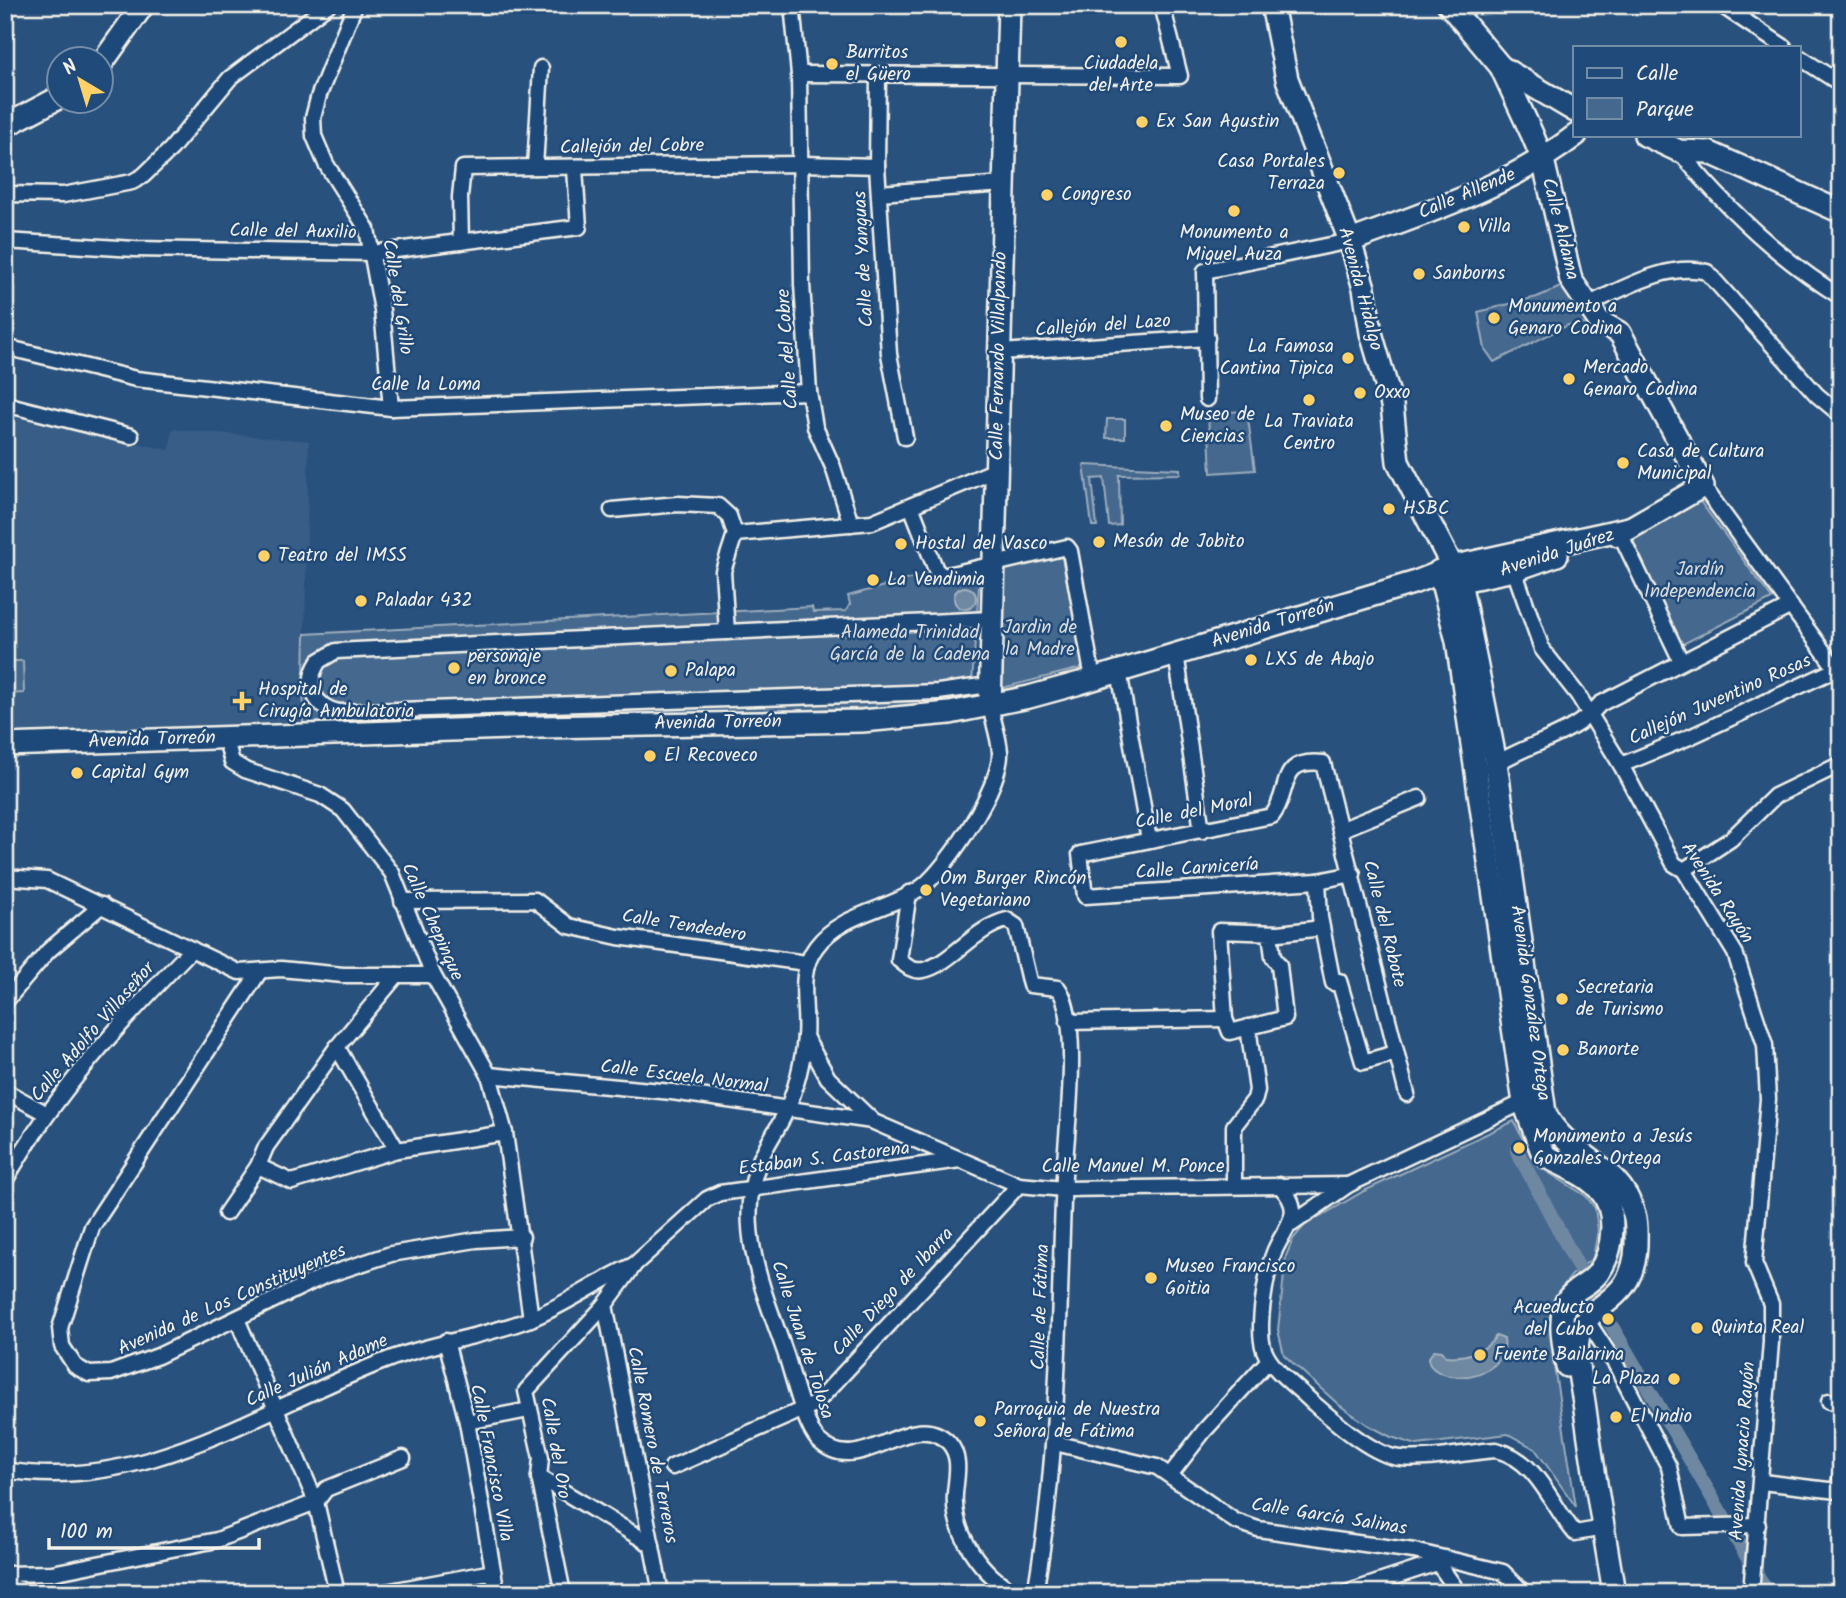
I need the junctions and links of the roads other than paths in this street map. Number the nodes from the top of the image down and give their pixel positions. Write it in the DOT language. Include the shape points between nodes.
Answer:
graph roads {
  1 [pos="143,5"];
  2 [pos="328,5"];
  3 [pos="355,5"];
  4 [pos="792,5"];
  5 [pos="1009,5"];
  6 [pos="1162,5"];
  7 [pos="1272,5"];
  8 [pos="1449,5"];
  9 [pos="1721,5"];
  10 [pos="115,46"];
  11 [pos="1782,46"];
  12 [pos="1800,58"];
  13 [pos="1502,67"];
  14 [pos="541,68"];
  15 [pos="799,74"];
  16 [pos="1008,74"];
  17 [pos="878,76"];
  18 [pos="1841,84"];
  19 [pos="46,104"];
  20 [pos="1573,110"];
  21 [pos="5,126"];
  22 [pos="1575,136"];
  23 [pos="1647,136"];
  24 [pos="1679,151"];
  25 [pos="1543,160"];
  26 [pos="802,164"];
  27 [pos="877,166"];
  28 [pos="536,167"];
  29 [pos="575,169"];
  30 [pos="1004,184"];
  31 [pos="879,193"];
  32 [pos="5,194"];
  33 [pos="1841,212"];
  34 [pos="5,241"];
  35 [pos="1350,241"];
  36 [pos="461,242"];
  37 [pos="372,253"];
  38 [pos="1841,297"];
  39 [pos="1587,304"];
  40 [pos="1207,338"];
  41 [pos="5,346"];
  42 [pos="1001,352"];
  43 [pos="809,392"];
  44 [pos="1207,399"];
  45 [pos="5,404"];
  46 [pos="391,408"];
  47 [pos="1841,415"];
  48 [pos="131,436"];
  49 [pos="905,438"];
  50 [pos="996,470"];
  51 [pos="1703,486"];
  52 [pos="911,506"];
  53 [pos="612,510"];
  54 [pos="851,524"];
  55 [pos="1622,530"];
  56 [pos="735,534"];
  57 [pos="995,563"];
  58 [pos="1514,570"];
  59 [pos="1449,576"];
  60 [pos="1791,606"];
  61 [pos="991,619"];
  62 [pos="727,632"];
  63 [pos="1175,653"];
  64 [pos="1681,661"];
  65 [pos="1119,671"];
  66 [pos="1839,671"];
  67 [pos="1093,679"];
  68 [pos="989,685"];
  69 [pos="990,706"];
  70 [pos="1590,716"];
  71 [pos="225,736"];
  72 [pos="5,745"];
  73 [pos="1323,763"];
  74 [pos="1496,763"];
  75 [pos="1841,764"];
  76 [pos="1621,765"];
  77 [pos="1478,775"];
  78 [pos="1419,798"];
  79 [pos="1340,830"];
  80 [pos="1202,831"];
  81 [pos="1149,840"];
  82 [pos="1080,854"];
  83 [pos="1684,870"];
  84 [pos="1353,874"];
  85 [pos="5,877"];
  86 [pos="1318,881"];
  87 [pos="909,893"];
  88 [pos="402,901"];
  89 [pos="102,905"];
  90 [pos="1322,928"];
  91 [pos="1270,933"];
  92 [pos="192,949"];
  93 [pos="806,963"];
  94 [pos="260,971"];
  95 [pos="397,975"];
  96 [pos="433,975"];
  97 [pos="5,1002"];
  98 [pos="1225,1020"];
  99 [pos="1068,1022"];
  100 [pos="1248,1027"];
  101 [pos="805,1037"];
  102 [pos="337,1047"];
  103 [pos="1396,1053"];
  104 [pos="489,1075"];
  105 [pos="5,1091"];
  106 [pos="1543,1092"];
  107 [pos="1407,1094"];
  108 [pos="1524,1103"];
  109 [pos="788,1109"];
  110 [pos="47,1115"];
  111 [pos="874,1122"];
  112 [pos="505,1133"];
  113 [pos="397,1150"];
  114 [pos="960,1160"];
  115 [pos="258,1166"];
  116 [pos="5,1181"];
  117 [pos="1019,1185"];
  118 [pos="1279,1185"];
  119 [pos="1348,1185"];
  120 [pos="752,1186"];
  121 [pos="1234,1186"];
  122 [pos="1064,1189"];
  123 [pos="226,1213"];
  124 [pos="1292,1224"];
  125 [pos="1756,1232"];
  126 [pos="522,1237"];
  127 [pos="635,1264"];
  128 [pos="605,1305"];
  129 [pos="237,1318"];
  130 [pos="531,1319"];
  131 [pos="1586,1319"];
  132 [pos="446,1341"];
  133 [pos="1269,1360"];
  134 [pos="805,1408"];
  135 [pos="278,1409"];
  136 [pos="529,1410"];
  137 [pos="467,1422"];
  138 [pos="1055,1443"];
  139 [pos="403,1458"];
  140 [pos="672,1467"];
  141 [pos="5,1470"];
  142 [pos="1170,1475"];
  143 [pos="539,1476"];
  144 [pos="1841,1476"];
  145 [pos="1762,1482"];
  146 [pos="316,1502"];
  147 [pos="1758,1525"];
  148 [pos="1597,1529"];
  149 [pos="652,1545"];
  150 [pos="1442,1561"];
  151 [pos="493,1572"];
  152 [pos="5,1574"];
  153 [pos="5,1584"];
  154 [pos="30,1593"];
  155 [pos="337,1593"];
  156 [pos="380,1593"];
  157 [pos="497,1593"];
  158 [pos="563,1593"];
  159 [pos="661,1593"];
  160 [pos="1016,1593"];
  161 [pos="1035,1593"];
  162 [pos="1346,1593"];
  163 [pos="1459,1593"];
  164 [pos="1524,1593"];
  165 [pos="1601,1593"];
  166 [pos="1614,1593"];
  167 [pos="1751,1593"];
  1 -- 10 [label="street"];
  2 -- 32 [label="street" via="230,78 171,149 132,182 86,192"];
  3 -- 37 [label="street, Calle del Grillo" via="319,95 314,136 367,229"];
  4 -- 15 [label="street, Calle del Cobre"];
  5 -- 16 [label="street, Calle Fernando Villalpando"];
  6 -- 16 [label="street" via="1180,76"];
  7 -- 35 [label="street, Avenida Hidalgo" via="1287,79"];
  8 -- 13 [label="street"];
  9 -- 11 [label="street"];
  12 -- 18 [label="street"];
  13 -- 20 [label="street"];
  13 -- 25 [label="street, Calle Aldama"];
  14 -- 28 [label="street"];
  15 -- 17 [label="street"];
  15 -- 26 [label="street, Calle del Cobre"];
  16 -- 17 [label="street"];
  16 -- 30 [label="street, Calle Fernando Villalpando"];
  17 -- 27 [label="street, Calle de Yanguas"];
  19 -- 21 [label="street"];
  22 -- 25 [label="street, Calle Allende"];
  23 -- 24 [label="street"];
  24 -- 33 [label="street" via="1708,152"];
  24 -- 38 [label="street" via="1707,186 1755,231"];
  25 -- 35 [label="street, Calle Allende" via="1447,205"];
  25 -- 39 [label="street, Calle Aldama" via="1571,280"];
  26 -- 27 [label="street, Callejón del Cobre"];
  26 -- 29 [label="street, Callejón del Cobre"];
  26 -- 43 [label="street, Calle del Cobre" via="802,284"];
  27 -- 31 [label="street, Calle de Yanguas"];
  28 -- 29 [label="street, Callejón del Cobre"];
  28 -- 36 [label="street, Callejón del Cobre" via="463,168"];
  29 -- 36 [label="street, Calle del Auxilio" via="579,227"];
  30 -- 31 [label="street"];
  30 -- 42 [label="street, Calle Fernando Villalpando"];
  31 -- 49 [label="street, Calle de Yanguas" via="889,354"];
  34 -- 37 [label="street, Calle del Auxilio" via="135,249"];
  35 -- 40 [label="street" via="1205,271"];
  35 -- 59 [label="street, Avenida Hidalgo" via="1392,405 1398,463"];
  36 -- 37 [label="street, Calle del Auxilio"];
  37 -- 46 [label="street, Calle del Grillo"];
  39 -- 47 [label="street" via="1652,278 1690,268 1707,272"];
  39 -- 51 [label="street, Calle Aldama" via="1599,321 1620,333"];
  40 -- 42 [label="street, Callejón del Lazo"];
  40 -- 44 [label="street"];
  41 -- 46 [label="street, Calle la Loma" via="136,379"];
  42 -- 50 [label="street, Calle Fernando Villalpando"];
  43 -- 46 [label="street, Calle la Loma"];
  43 -- 54 [label="street, Calle del Cobre" via="815,427 834,467"];
  45 -- 48 [label="street"];
  50 -- 52 [label="street"];
  50 -- 57 [label="street, Calle Fernando Villalpando"];
  51 -- 55 [label="street, Avenida Juárez"];
  51 -- 60 [label="street"];
  52 -- 54 [label="street" via="872,522"];
  52 -- 57 [label="street" via="936,570 943,576"];
  53 -- 56 [label="street" via="678,504 718,506 729,516"];
  54 -- 56 [label="street"];
  55 -- 58 [label="street, Avenida Juárez"];
  55 -- 59 [label="street"];
  55 -- 64 [label="street"];
  56 -- 62 [label="street" via="723,571"];
  57 -- 61 [label="street, Calle Fernando Villalpando"];
  57 -- 67 [label="street" via="1062,547 1070,551"];
  58 -- 59 [label="street, Avenida Juárez"];
  58 -- 70 [label="street, Avenida Rayón" via="1542,649"];
  59 -- 63 [label="street, Avenida Torreón"];
  59 -- 74 [label="street, Avenida González Ortega"];
  59 -- 77 [label="street, Avenida González Ortega"];
  60 -- 64 [label="street"];
  60 -- 66 [label="street"];
  61 -- 62 [label="street"];
  61 -- 68 [label="street, Calle Fernando Villalpando"];
  62 -- 68 [label="street" via="337,651 319,661 312,692 322,706 339,712 938,692"];
  63 -- 65 [label="street, Avenida Torreón"];
  63 -- 80 [label="street"];
  64 -- 70 [label="street" via="1600,704"];
  65 -- 67 [label="street, Avenida Torreón"];
  65 -- 81 [label="street"];
  66 -- 76 [label="street, Callejón Juventino Rosas"];
  67 -- 69 [label="street, Avenida Torreón"];
  68 -- 69 [label="street, Calle Fernando Villalpando"];
  69 -- 71 [label="street, Avenida Torreón" via="862,721"];
  69 -- 87 [label="street" via="1000,754 995,780 981,810 945,860 923,887"];
  70 -- 74 [label="street" via="1568,731"];
  70 -- 76 [label="street, Avenida Rayón"];
  71 -- 72 [label="street, Avenida Torreón"];
  71 -- 88 [label="street, Calle Chepinque" via="232,762 320,795 343,810 392,873"];
  73 -- 79 [label="street, Calle del Robote"];
  73 -- 80 [label="street, Calle del Moral" via="1298,765 1287,775 1281,802 1272,816"];
  74 -- 77 [label="street"];
  74 -- 106 [label="street, Avenida González Ortega"];
  75 -- 83 [label="street" via="1775,796 1731,839"];
  76 -- 83 [label="street, Avenida Rayón" via="1674,864"];
  77 -- 108 [label="street, Avenida González Ortega"];
  78 -- 79 [label="street"];
  79 -- 84 [label="street, Calle del Robote"];
  80 -- 81 [label="street, Calle del Moral"];
  81 -- 82 [label="street, Calle del Moral"];
  82 -- 86 [label="street, Calle Carnicería" via="1086,895"];
  83 -- 125 [label="street, Avenida Rayón" via="1735,953 1765,1045 1768,1099"];
  84 -- 86 [label="street, Calle Carnicería"];
  84 -- 103 [label="street, Calle del Robote"];
  85 -- 89 [label="street" via="47,880"];
  86 -- 90 [label="street"];
  87 -- 93 [label="street" via="837,926"];
  87 -- 99 [label="street, Calle de Fátima" via="900,960 907,968 921,971 937,964 992,924 1007,920 1016,926 1028,981 1034,988 1058,988 1065,998"];
  88 -- 93 [label="street, Calle Tendedero" via="535,900 569,926"];
  88 -- 96 [label="street, Calle Chepinque"];
  89 -- 92 [label="street"];
  89 -- 97 [label="street" via="48,951"];
  90 -- 91 [label="street"];
  90 -- 103 [label="street" via="1333,983 1339,981 1363,1062"];
  91 -- 98 [label="street" via="1219,931"];
  91 -- 100 [label="street" via="1285,1018"];
  92 -- 94 [label="street" via="239,972"];
  92 -- 110 [label="street, Calle Adolfo Villaseñor" via="134,1008"];
  93 -- 101 [label="street"];
  94 -- 95 [label="street"];
  94 -- 129 [label="street, Avenida de Los Constituyentes" via="92,1227 59,1336 75,1366 89,1374 111,1373"];
  95 -- 96 [label="street"];
  95 -- 102 [label="street"];
  96 -- 104 [label="street, Calle Chepinque"];
  98 -- 99 [label="street"];
  98 -- 100 [label="street" via="1230,1032"];
  99 -- 122 [label="street, Calle de Fátima"];
  100 -- 121 [label="street" via="1257,1090 1255,1100 1234,1126"];
  101 -- 109 [label="street, Calle Juan de Tolosa"];
  101 -- 111 [label="street, Calle Manuel M. Ponce" via="828,1078"];
  102 -- 113 [label="street"];
  102 -- 115 [label="street" via="266,1147"];
  103 -- 107 [label="street, Calle del Robote"];
  104 -- 109 [label="street, Calle Escuela Normal" via="672,1092"];
  104 -- 112 [label="street"];
  105 -- 110 [label="street"];
  106 -- 108 [label="street"];
  106 -- 131 [label="street, Avenida González Ortega" via="1550,1123 1621,1184 1635,1217 1636,1260 1631,1275 1616,1297"];
  108 -- 119 [label="street"];
  108 -- 148 [label="street, Avenida González Ortega" via="1547,1157 1605,1197 1612,1229 1597,1276 1574,1292 1565,1304 1562,1322"];
  109 -- 111 [label="street, Calle Escuela Normal"];
  109 -- 120 [label="street, Calle Juan de Tolosa" via="757,1166"];
  110 -- 116 [label="street, Calle Adolfo Villaseñor"];
  111 -- 114 [label="street, Calle Manuel M. Ponce"];
  112 -- 113 [label="street"];
  112 -- 126 [label="street"];
  113 -- 115 [label="street" via="292,1182"];
  114 -- 117 [label="street, Calle Manuel M. Ponce"];
  114 -- 120 [label="street, Estaban S. Castorena"];
  115 -- 123 [label="street"];
  117 -- 122 [label="street, Calle Manuel M. Ponce"];
  117 -- 134 [label="street, Calle Diego de Ibarra" via="815,1404"];
  118 -- 119 [label="street, Calle Manuel M. Ponce"];
  118 -- 121 [label="street, Calle Manuel M. Ponce"];
  118 -- 124 [label="street" via="1293,1206"];
  119 -- 124 [label="street"];
  120 -- 127 [label="street, Estaban S. Castorena" via="707,1199"];
  120 -- 134 [label="street, Calle Juan de Tolosa" via="747,1210 750,1240"];
  121 -- 122 [label="street, Calle Manuel M. Ponce"];
  122 -- 138 [label="street, Calle de Fátima"];
  124 -- 133 [label="street" via="1275,1250 1261,1320"];
  125 -- 145 [label="street, Avenida Ignacio Rayón" via="1754,1263 1771,1304"];
  126 -- 129 [label="street, Avenida de Los Constituyentes" via="391,1254 324,1276"];
  126 -- 130 [label="street"];
  127 -- 128 [label="street, Calle del Oro"];
  127 -- 130 [label="street, Calle Julián Adame"];
  128 -- 136 [label="street, Calle del Oro" via="526,1391"];
  128 -- 149 [label="street, Calle Romero de Terreros"];
  129 -- 135 [label="street"];
  130 -- 132 [label="street, Calle Julián Adame"];
  131 -- 147 [label="street" via="1616,1365 1669,1467 1682,1527"];
  131 -- 148 [label="street, Avenida González Ortega" via="1578,1341 1579,1367"];
  132 -- 135 [label="street, Calle Julián Adame" via="387,1360"];
  132 -- 137 [label="street, Calle Francisco Villa"];
  133 -- 142 [label="street"];
  133 -- 148 [label="street" via="1321,1409 1378,1452 1400,1458 1505,1452 1536,1474 1576,1533"];
  134 -- 140 [label="street, Calle Diego de Ibarra"];
  134 -- 160 [label="street, Calle Juan de Tolosa" via="811,1431 835,1452 850,1455 915,1432 928,1432 950,1444 959,1467 955,1497 960,1529 978,1562"];
  135 -- 141 [label="street, Calle Julián Adame" via="159,1458 67,1474"];
  135 -- 146 [label="street"];
  136 -- 137 [label="street"];
  136 -- 143 [label="street, Calle del Oro" via="541,1458"];
  137 -- 151 [label="street, Calle Francisco Villa"];
  138 -- 142 [label="street, Calle García Salinas" via="1157,1467"];
  138 -- 161 [label="street, Calle de Fátima" via="1045,1545"];
  139 -- 146 [label="street" via="326,1489"];
  142 -- 150 [label="street, Calle García Salinas" via="1235,1521 1258,1529 1414,1550"];
  143 -- 149 [label="street"];
  143 -- 158 [label="street, Calle del Oro"];
  144 -- 145 [label="street" via="1837,1491"];
  145 -- 147 [label="street, Avenida Ignacio Rayón"];
  146 -- 152 [label="street" via="217,1539 52,1573"];
  146 -- 155 [label="street"];
  147 -- 167 [label="street, Avenida Ignacio Rayón"];
  148 -- 165 [label="street, Avenida González Ortega"];
  148 -- 166 [label="street, Avenida González Ortega"];
  149 -- 159 [label="street, Calle Romero de Terreros"];
  150 -- 162 [label="street"];
  150 -- 163 [label="street"];
  150 -- 164 [label="street, Calle García Salinas" via="1503,1573"];
  151 -- 156 [label="street"];
  151 -- 157 [label="street, Calle Francisco Villa"];
  153 -- 154 [label="street"];
}
